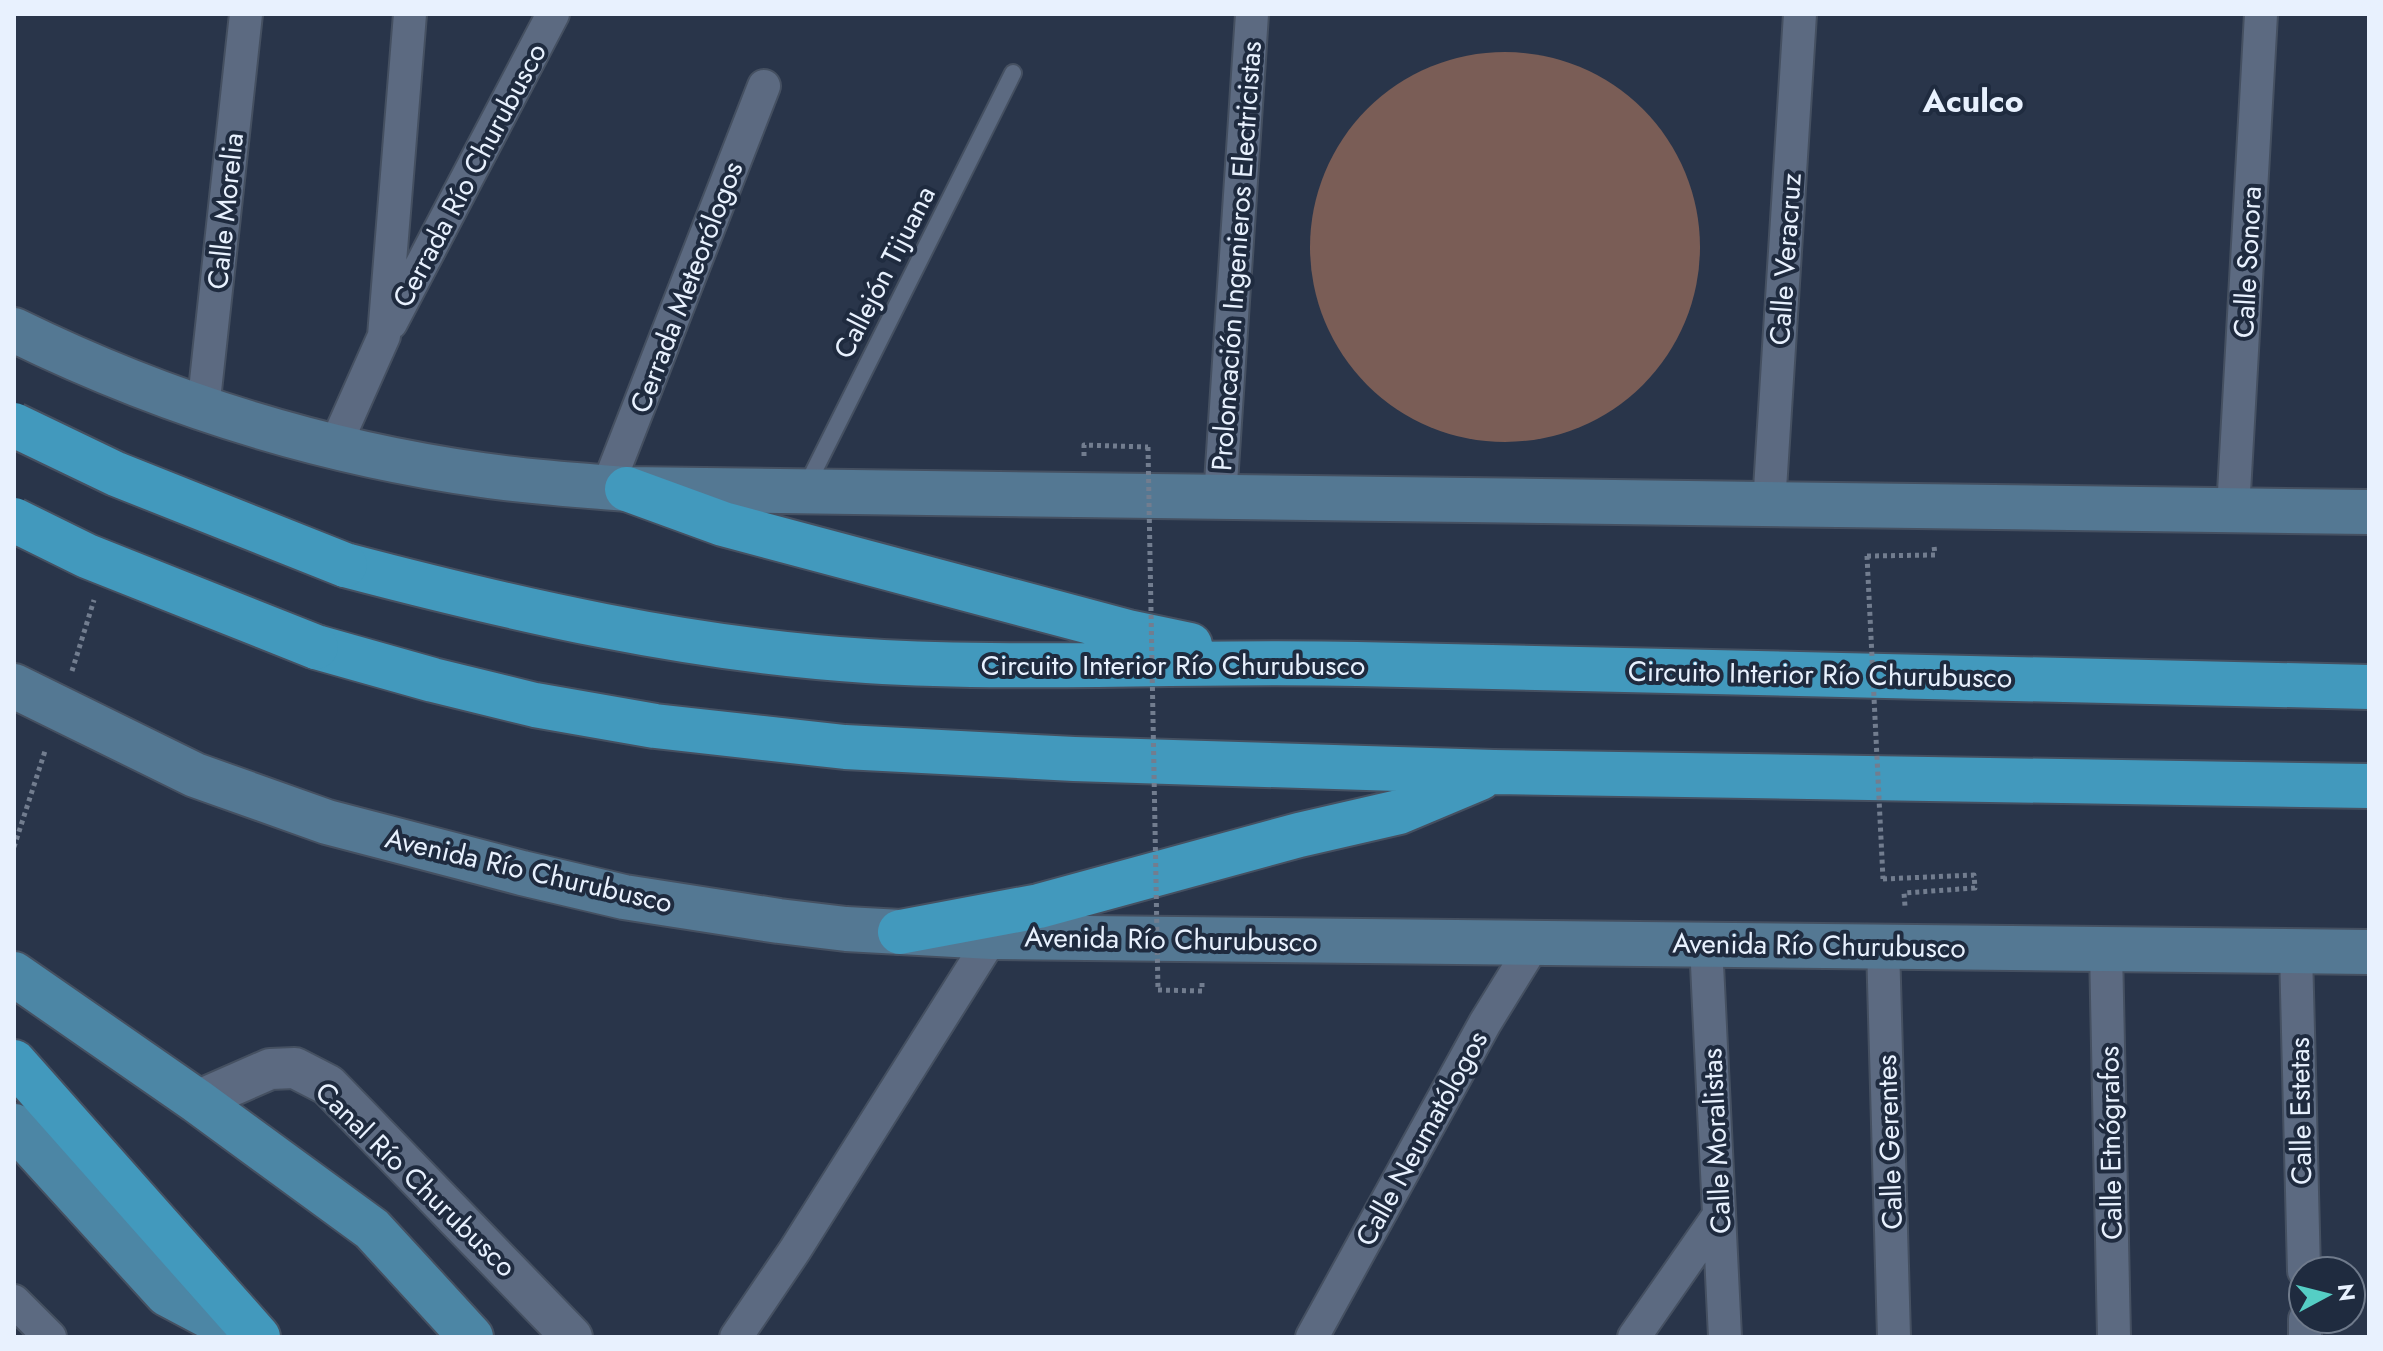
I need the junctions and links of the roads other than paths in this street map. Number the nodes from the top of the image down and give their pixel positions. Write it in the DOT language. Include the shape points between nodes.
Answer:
graph roads {
  1 [pos="246,14"];
  2 [pos="410,14"];
  3 [pos="553,14"];
  4 [pos="1252,14"];
  5 [pos="1800,14"];
  6 [pos="2261,14"];
  7 [pos="1013,73"];
  8 [pos="764,86"];
  9 [pos="14,330"];
  10 [pos="384,336"];
  11 [pos="203,409"];
  12 [pos="14,425"];
  13 [pos="335,446"];
  14 [pos="617,488"];
  15 [pos="803,493"];
  16 [pos="1220,498"];
  17 [pos="1769,505"];
  18 [pos="2233,510"];
  19 [pos="2369,512"];
  20 [pos="14,520"];
  21 [pos="1271,661"];
  22 [pos="14,686"];
  23 [pos="2369,687"];
  24 [pos="1494,772"];
  25 [pos="2369,786"];
  26 [pos="900,932"];
  27 [pos="992,937"];
  28 [pos="1535,942"];
  29 [pos="1706,944"];
  30 [pos="1896,946"];
  31 [pos="2106,949"];
  32 [pos="2296,952"];
  33 [pos="2369,952"];
  34 [pos="14,974"];
  35 [pos="14,1062"];
  36 [pos="197,1101"];
  37 [pos="14,1126"];
  38 [pos="1719,1215"];
  39 [pos="2304,1255"];
  40 [pos="14,1301"];
  41 [pos="50,1337"];
  42 [pos="248,1337"];
  43 [pos="258,1337"];
  44 [pos="471,1337"];
  45 [pos="572,1337"];
  46 [pos="736,1337"];
  47 [pos="1312,1337"];
  48 [pos="1634,1337"];
  49 [pos="1725,1337"];
  50 [pos="1894,1337"];
  51 [pos="2114,1337"];
  1 -- 11 [label="street, Calle Morelia"];
  2 -- 10 [label="street, Cerrada Río Churubusco"];
  3 -- 10 [label="street, Cerrada Río Churubusco"];
  4 -- 16 [label="street, Proloncación Ingenieros Electricistas"];
  5 -- 17 [label="street, Calle Veracruz"];
  6 -- 18 [label="street, Calle Sonora"];
  7 -- 15 [label="lane, Callejón Tijuana"];
  8 -- 14 [label="street, Cerrada Meteorólogos"];
  9 -- 11 [label="main road"];
  10 -- 13 [label="street, Cerrada Río Churubusco"];
  11 -- 13 [label="main road"];
  12 -- 21 [label="highway, Circuito Interior Río Churubusco, bridge" via="116,474 345,565 618,629 749,649 953,665"];
  13 -- 14 [label="main road" via="478,474"];
  14 -- 15 [label="main road"];
  14 -- 21 [label="highway" via="723,524 1128,632"];
  15 -- 16 [label="main road"];
  16 -- 17 [label="main road"];
  17 -- 18 [label="main road"];
  18 -- 19 [label="main road"];
  20 -- 24 [label="highway, bridge" via="87,556 316,647 535,705 655,726 845,747"];
  21 -- 23 [label="highway, Circuito Interior Río Churubusco"];
  22 -- 26 [label="main road, Avenida Río Churubusco" via="195,775 327,822 624,897 779,921"];
  24 -- 25 [label="highway"];
  24 -- 26 [label="highway" via="1399,812 1039,906"];
  26 -- 27 [label="main road, Avenida Río Churubusco"];
  27 -- 28 [label="main road, Avenida Río Churubusco"];
  27 -- 46 [label="street"];
  28 -- 29 [label="main road, Avenida Río Churubusco"];
  28 -- 47 [label="street, Calle Neumatólogos"];
  29 -- 30 [label="main road, Avenida Río Churubusco"];
  29 -- 38 [label="street, Calle Moralistas"];
  30 -- 31 [label="main road, Avenida Río Churubusco"];
  30 -- 50 [label="street, Calle Gerentes"];
  31 -- 32 [label="main road, Avenida Río Churubusco"];
  31 -- 51 [label="street, Calle Etnógrafos"];
  32 -- 33 [label="main road, Avenida Río Churubusco"];
  32 -- 39 [label="street, Calle Estetas"];
  34 -- 36 [label="main road"];
  35 -- 43 [label="highway"];
  36 -- 44 [label="main road" via="372,1229"];
  36 -- 45 [label="street, Canal Río Churubusco" via="270,1069 295,1068 328,1085"];
  37 -- 42 [label="main road" via="167,1294"];
  38 -- 48 [label="street"];
  38 -- 49 [label="street, Calle Moralistas"];
  40 -- 41 [label="street"];
}
